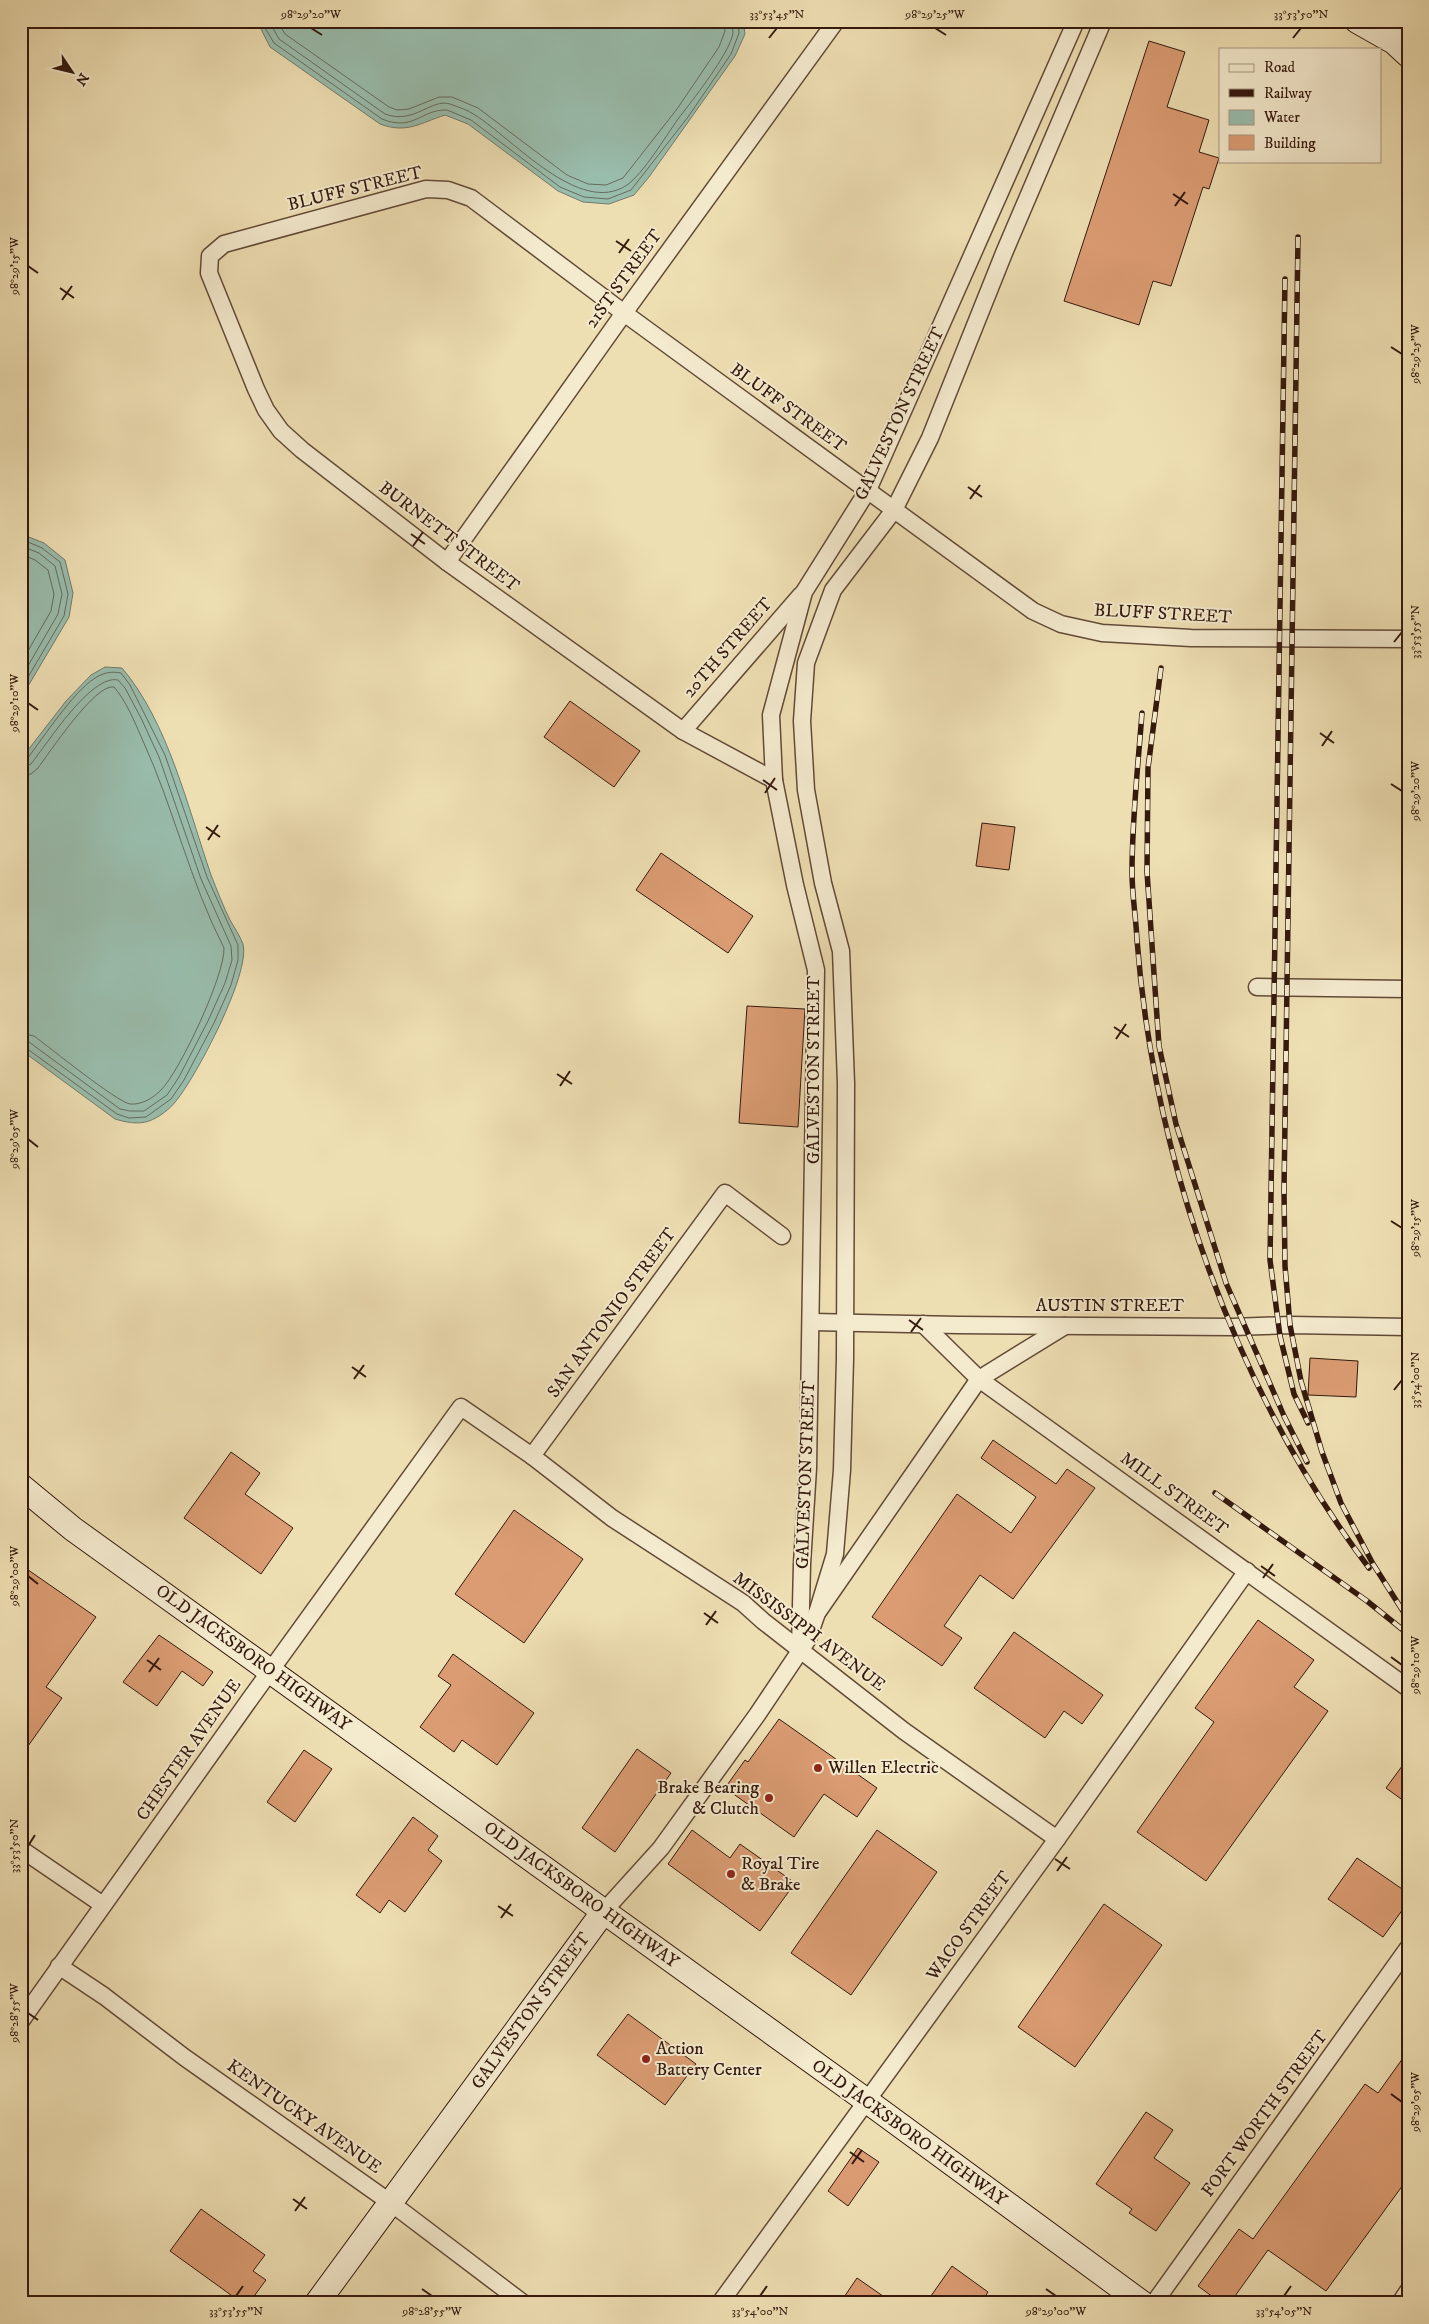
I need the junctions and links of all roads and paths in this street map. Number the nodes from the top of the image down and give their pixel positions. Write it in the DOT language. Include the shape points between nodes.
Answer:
graph roads {
  1 [pos="836,21"];
  2 [pos="1076,21"];
  3 [pos="1103,21"];
  4 [pos="1357,21"];
  5 [pos="1396,21"];
  6 [pos="1408,24"];
  7 [pos="1408,55"];
  8 [pos="224,244"];
  9 [pos="624,313"];
  10 [pos="868,490"];
  11 [pos="894,510"];
  12 [pos="447,562"];
  13 [pos="804,592"];
  14 [pos="1408,639"];
  15 [pos="683,731"];
  16 [pos="774,780"];
  17 [pos="1257,987"];
  18 [pos="1408,990"];
  19 [pos="782,1236"];
  20 [pos="812,1322"];
  21 [pos="845,1322"];
  22 [pos="923,1324"];
  23 [pos="1065,1326"];
  24 [pos="1408,1328"];
  25 [pos="979,1379"];
  26 [pos="461,1407"];
  27 [pos="532,1456"];
  28 [pos="21,1486"];
  29 [pos="1247,1571"];
  30 [pos="817,1613"];
  31 [pos="800,1649"];
  32 [pos="270,1671"];
  33 [pos="1408,1688"];
  34 [pos="1057,1839"];
  35 [pos="21,1850"];
  36 [pos="103,1905"];
  37 [pos="604,1911"];
  38 [pos="1408,1948"];
  39 [pos="59,1966"];
  40 [pos="21,2021"];
  41 [pos="867,2100"];
  42 [pos="391,2203"];
  43 [pos="1408,2291"];
  44 [pos="317,2303"];
  45 [pos="523,2303"];
  46 [pos="720,2303"];
  47 [pos="1142,2303"];
  48 [pos="1154,2303"];
  49 [pos="1400,2303"];
  1 -- 9 [label="street, 21ST STREET"];
  2 -- 10 [label="street, GALVESTON STREET"];
  3 -- 11 [label="street, GALVESTON STREET" via="1004,253 930,438"];
  4 -- 7 [label="main road" via="1394,42"];
  5 -- 6 [label="main road"];
  8 -- 9 [label="street, BLUFF STREET" via="426,189 448,190 471,198"];
  8 -- 12 [label="street, BURNETT STREET" via="210,256 209,273 266,410 281,431 302,450"];
  9 -- 10 [label="street, BLUFF STREET"];
  9 -- 12 [label="street, 21ST STREET"];
  10 -- 11 [label="street, BLUFF STREET"];
  10 -- 13 [label="street, GALVESTON STREET"];
  11 -- 14 [label="street, BLUFF STREET" via="1033,611 1083,630 1191,638"];
  11 -- 21 [label="street, GALVESTON STREET" via="833,590 806,663 803,702 806,790 822,883 842,951 846,1084"];
  12 -- 15 [label="street, BURNETT STREET"];
  13 -- 15 [label="street, 20TH STREET"];
  13 -- 16 [label="street, GALVESTON STREET" via="771,715"];
  15 -- 16 [label="street, BURNETT STREET"];
  16 -- 20 [label="street, GALVESTON STREET" via="816,970"];
  17 -- 18 [label="street"];
  19 -- 27 [label="street, SAN ANTONIO STREET" via="725,1192"];
  20 -- 21 [label="street, AUSTIN STREET"];
  20 -- 31 [label="street, GALVESTON STREET"];
  21 -- 22 [label="street, AUSTIN STREET"];
  21 -- 30 [label="street, GALVESTON STREET" via="842,1470 835,1554"];
  22 -- 23 [label="street, AUSTIN STREET"];
  22 -- 25 [label="street, MILL STREET"];
  23 -- 24 [label="street, AUSTIN STREET"];
  23 -- 25 [label="street, GALVESTON STREET"];
  25 -- 29 [label="street, MILL STREET"];
  25 -- 30 [label="street, GALVESTON STREET"];
  26 -- 27 [label="street, MISSISSIPPI AVENUE"];
  26 -- 32 [label="street, CHESTER AVENUE"];
  27 -- 31 [label="street, MISSISSIPPI AVENUE" via="612,1518 743,1603"];
  28 -- 32 [label="main road, OLD JACKSBORO HIGHWAY" via="73,1529"];
  29 -- 33 [label="street, MILL STREET"];
  29 -- 34 [label="street, WACO STREET"];
  30 -- 31 [label="street, GALVESTON STREET" via="808,1639"];
  31 -- 34 [label="street, MISSISSIPPI AVENUE" via="904,1730"];
  31 -- 37 [label="street, GALVESTON STREET" via="758,1715 661,1848"];
  32 -- 36 [label="street, CHESTER AVENUE"];
  32 -- 37 [label="main road, OLD JACKSBORO HIGHWAY"];
  34 -- 41 [label="street, WACO STREET"];
  35 -- 36 [label="street"];
  36 -- 39 [label="street, CHESTER AVENUE"];
  37 -- 41 [label="main road, OLD JACKSBORO HIGHWAY"];
  37 -- 42 [label="main road, GALVESTON STREET"];
  38 -- 48 [label="street, FORT WORTH STREET"];
  39 -- 40 [label="street, CHESTER AVENUE"];
  39 -- 42 [label="street, KENTUCKY AVENUE"];
  41 -- 46 [label="street, WACO STREET"];
  41 -- 47 [label="main road, OLD JACKSBORO HIGHWAY"];
  42 -- 44 [label="main road, GALVESTON STREET"];
  42 -- 45 [label="street, KENTUCKY AVENUE"];
  43 -- 49 [label="street"];
}
